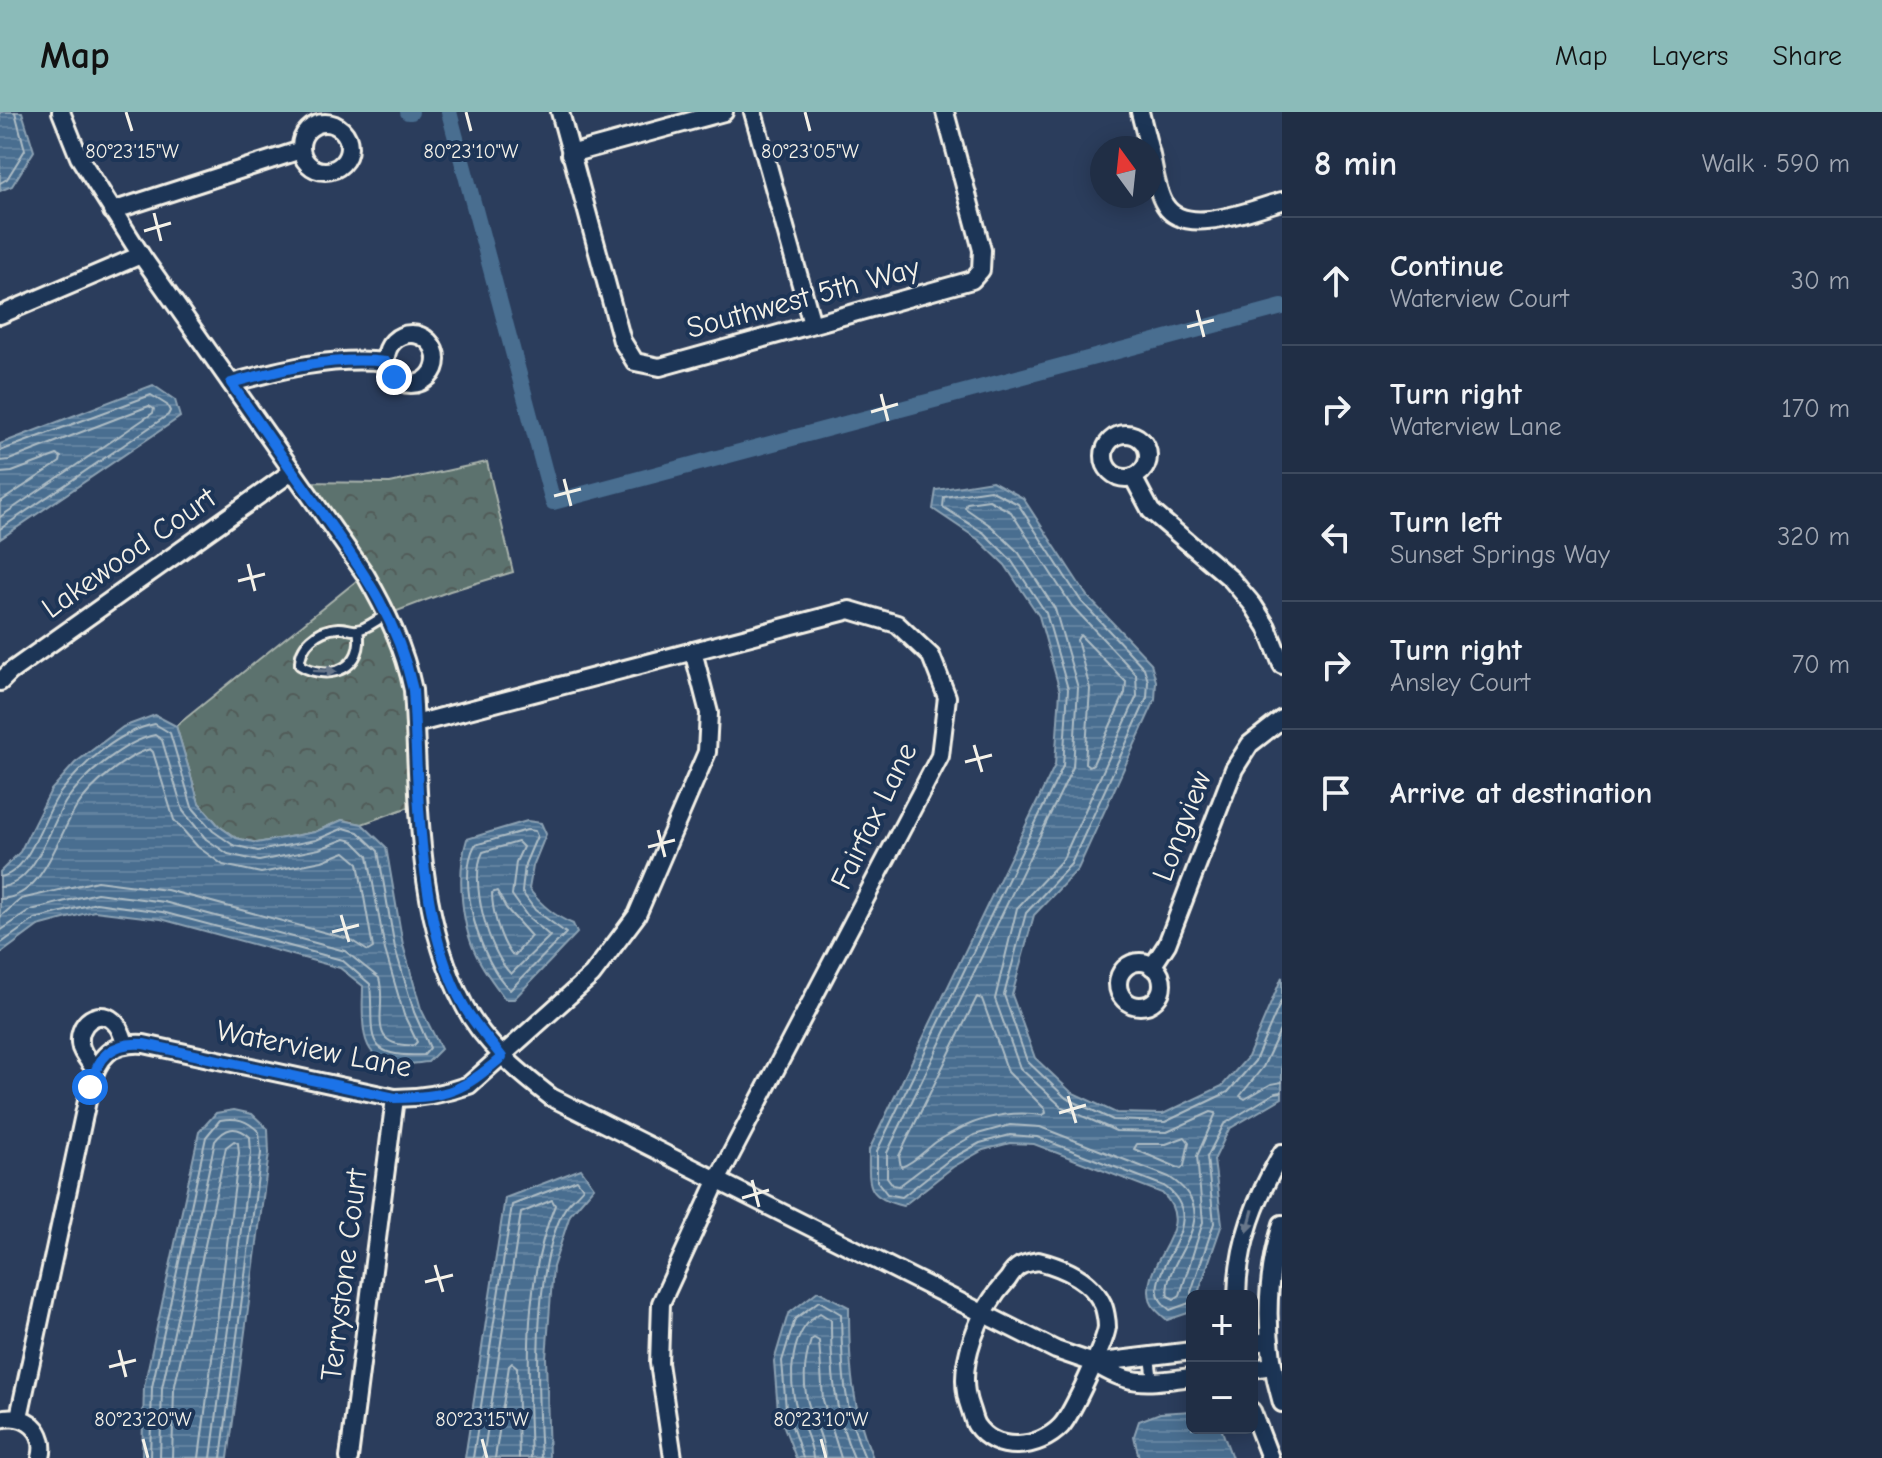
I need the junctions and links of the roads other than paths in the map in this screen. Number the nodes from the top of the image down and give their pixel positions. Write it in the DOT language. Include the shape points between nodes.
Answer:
graph roads {
  1 [pos="61,112"];
  2 [pos="560,112"];
  3 [pos="724,112"];
  4 [pos="753,112"];
  5 [pos="945,112"];
  6 [pos="1140,112"];
  7 [pos="1146,136"];
  8 [pos="301,150"];
  9 [pos="570,154"];
  10 [pos="1162,196"];
  11 [pos="1282,201"];
  12 [pos="112,211"];
  13 [pos="141,255"];
  14 [pos="0,315"];
  15 [pos="812,324"];
  16 [pos="386,362"];
  17 [pos="231,383"];
  18 [pos="293,471"];
  19 [pos="1133,477"];
  20 [pos="388,614"];
  21 [pos="358,630"];
  22 [pos="693,651"];
  23 [pos="1282,665"];
  24 [pos="0,682"];
  25 [pos="1282,719"];
  26 [pos="415,724"];
  27 [pos="1152,967"];
  28 [pos="125,1043"];
  29 [pos="502,1057"];
  30 [pos="95,1069"];
  31 [pos="395,1098"];
  32 [pos="1282,1153"];
  33 [pos="718,1179"];
  34 [pos="1282,1224"];
  35 [pos="1238,1290"];
  36 [pos="984,1313"];
  37 [pos="1260,1342"];
  38 [pos="1186,1352"];
  39 [pos="1150,1357"];
  40 [pos="1094,1363"];
  41 [pos="1272,1366"];
  42 [pos="1258,1368"];
  43 [pos="1186,1378"];
  44 [pos="1153,1381"];
  45 [pos="1282,1403"];
  46 [pos="19,1417"];
  47 [pos="0,1419"];
  48 [pos="1258,1427"];
  49 [pos="41,1458"];
  50 [pos="349,1458"];
  51 [pos="673,1458"];
  52 [pos="1270,1458"];
  1 -- 12 [label="street" via="79,157"];
  2 -- 9 [label="street"];
  3 -- 9 [label="street"];
  4 -- 15 [label="street"];
  5 -- 15 [label="street, Southwest 5th Way" via="982,250 981,270 961,284"];
  6 -- 7 [label="street"];
  8 -- 12 [label="street"];
  9 -- 15 [label="street, Southwest 5th Way" via="622,341 635,362 660,367"];
  10 -- 11 [label="street" via="1175,216 1200,223"];
  12 -- 13 [label="street"];
  13 -- 14 [label="street"];
  13 -- 17 [label="street"];
  16 -- 17 [label="street" via="303,364"];
  17 -- 18 [label="street"];
  18 -- 20 [label="street"];
  18 -- 24 [label="street, Lakewood Court"];
  19 -- 23 [label="street" via="1151,511 1231,579 1253,605"];
  20 -- 21 [label="lane"];
  20 -- 26 [label="street" via="407,660"];
  21 -- 21 [label="lane, one-way" via="339,628 314,636 300,665 325,674 348,667 359,648"];
  22 -- 26 [label="street, Fairfax Lane"];
  22 -- 29 [label="street, Waterview Lane" via="709,713 707,752 637,915 592,975"];
  22 -- 33 [label="street, Fairfax Lane" via="850,610 897,624 931,656 947,697 940,756"];
  25 -- 27 [label="street, Longview" via="1250,744 1234,769 1167,944"];
  26 -- 29 [label="street" via="427,888 438,946 465,1008"];
  28 -- 30 [label="street"];
  28 -- 30 [label="street" via="110,1018 88,1020 80,1034 81,1046"];
  28 -- 31 [label="street, Waterview Lane"];
  29 -- 31 [label="street, Waterview Lane" via="469,1085 420,1098"];
  29 -- 33 [label="street" via="551,1097"];
  30 -- 46 [label="street"];
  31 -- 50 [label="street, Terrystone Court"];
  32 -- 35 [label="street, one-way" via="1255,1201"];
  33 -- 36 [label="street"];
  33 -- 51 [label="street, Fairfax Lane" via="661,1303 659,1363"];
  34 -- 37 [label="street"];
  36 -- 40 [label="street"];
  36 -- 40 [label="street" via="1019,1266 1038,1261 1065,1267 1102,1302 1107,1326"];
  36 -- 40 [label="street" via="966,1368 967,1400 976,1425 996,1443 1018,1446 1045,1439 1063,1424"];
  37 -- 41 [label="street"];
  38 -- 39 [label="street"];
  39 -- 40 [label="street"];
  39 -- 44 [label="lane"];
  40 -- 44 [label="street" via="1118,1378"];
  41 -- 42 [label="street"];
  41 -- 45 [label="street"];
  43 -- 44 [label="street"];
  46 -- 47 [label="street"];
  46 -- 49 [label="street" via="37,1429"];
  48 -- 52 [label="street"];
}
